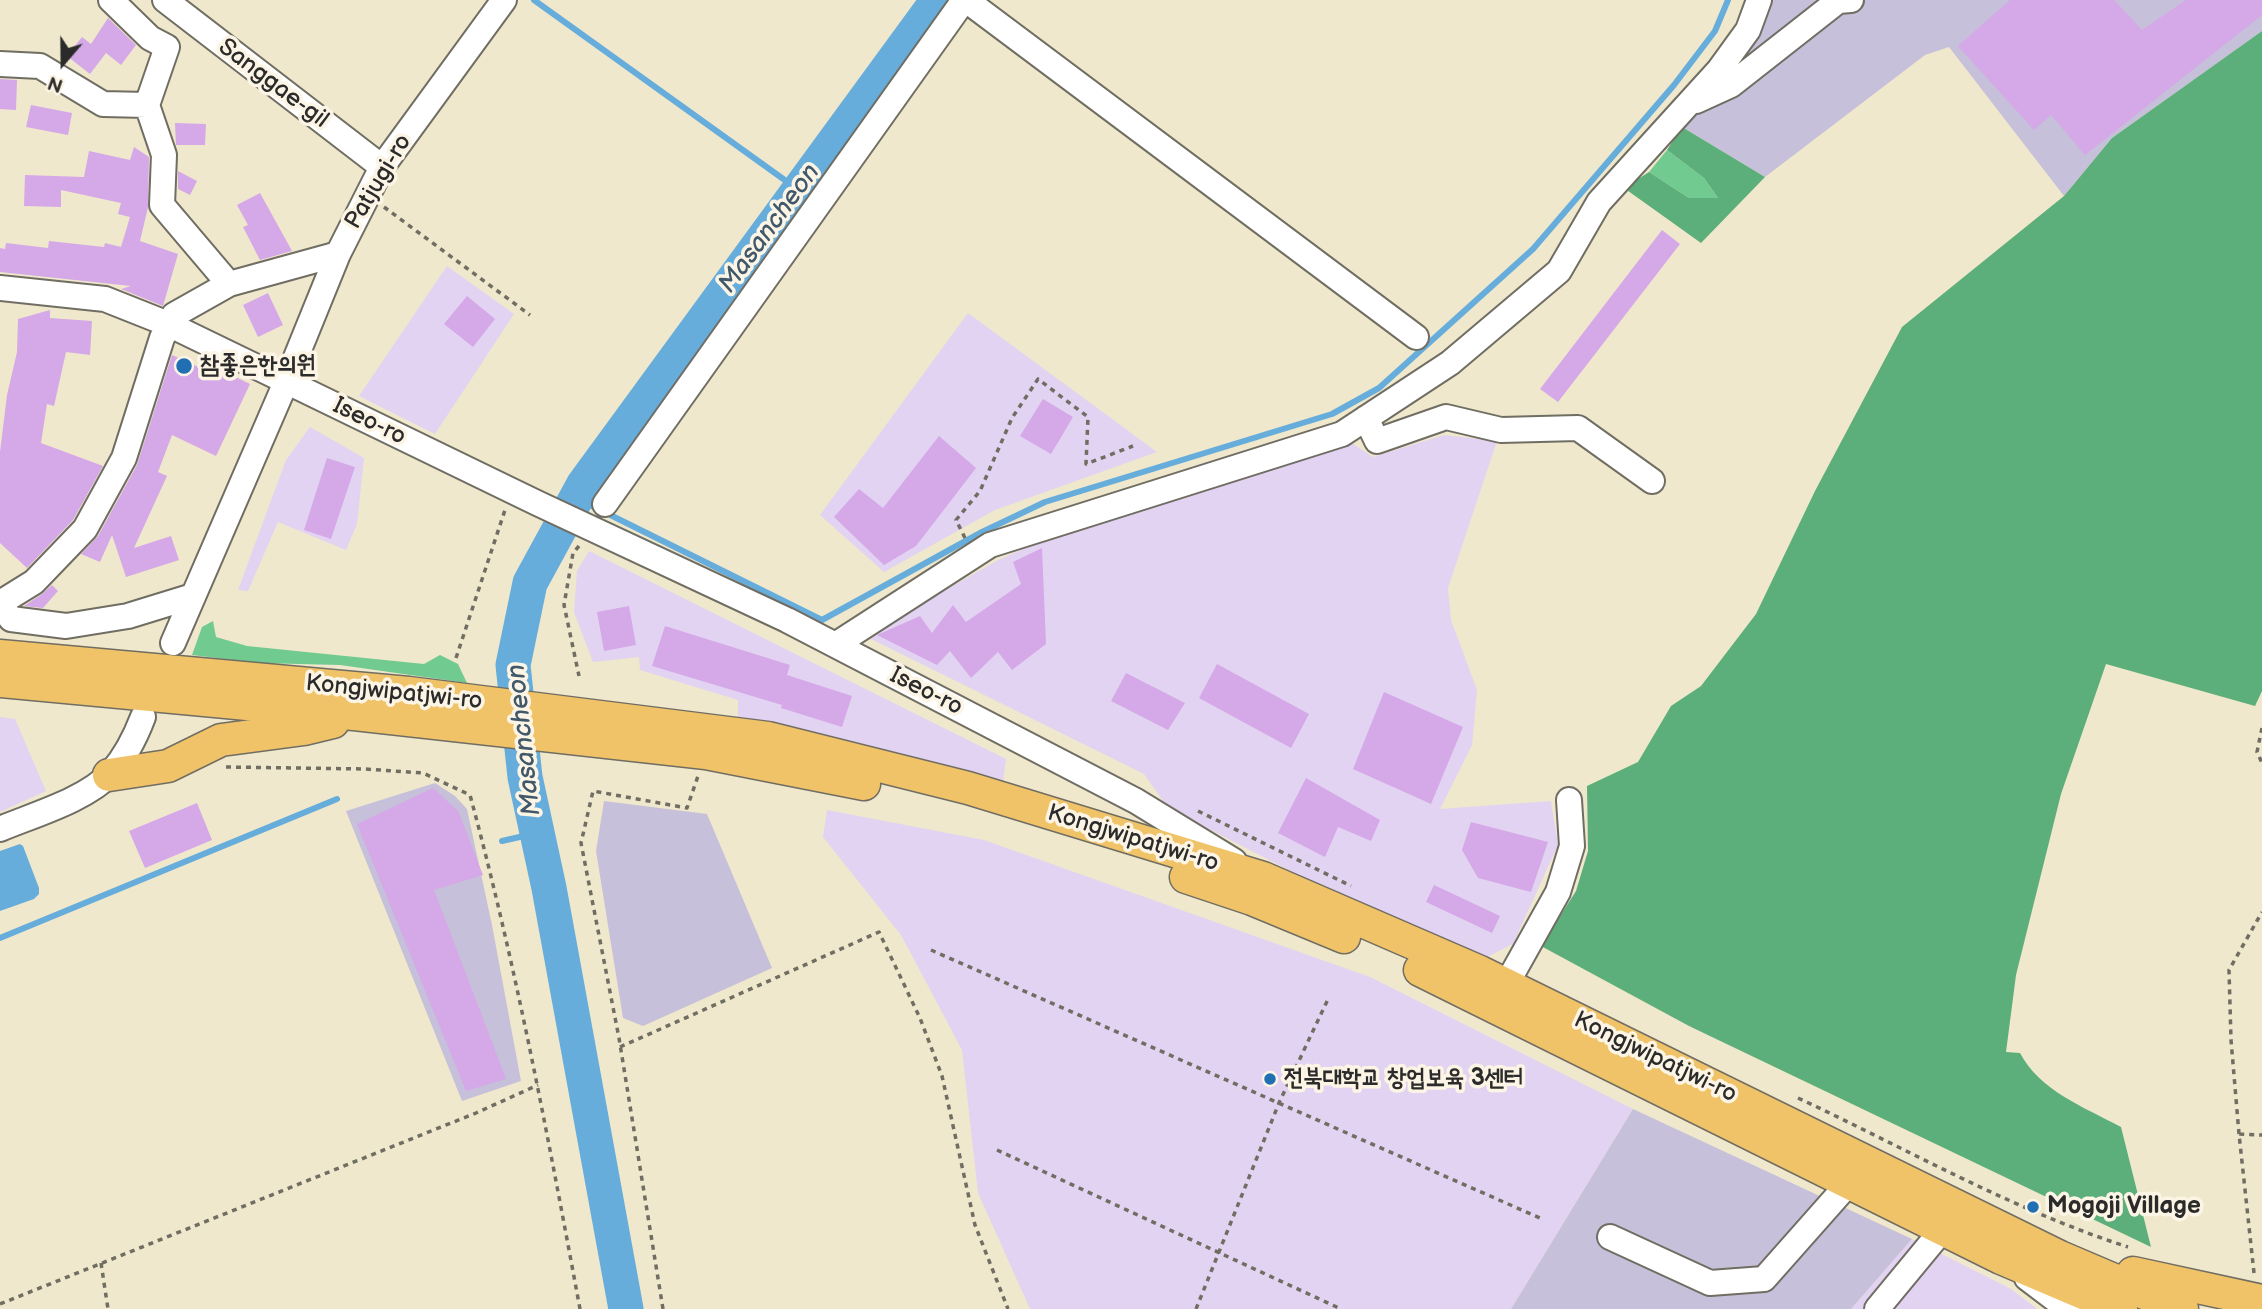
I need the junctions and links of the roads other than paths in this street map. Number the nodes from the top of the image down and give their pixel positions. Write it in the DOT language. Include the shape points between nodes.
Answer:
graph roads {
  1 [pos="111,0"];
  2 [pos="165,0"];
  3 [pos="504,0"];
  4 [pos="965,0"];
  5 [pos="1759,0"];
  6 [pos="1851,0"];
  7 [pos="0,64"];
  8 [pos="147,105"];
  9 [pos="1683,107"];
  10 [pos="382,167"];
  11 [pos="338,254"];
  12 [pos="229,284"];
  13 [pos="0,288"];
  14 [pos="0,294"];
  15 [pos="168,324"];
  16 [pos="1416,337"];
  17 [pos="286,382"];
  18 [pos="1366,418"];
  19 [pos="1652,481"];
  20 [pos="605,504"];
  21 [pos="193,596"];
  22 [pos="0,603"];
  23 [pos="173,643"];
  24 [pos="835,645"];
  25 [pos="0,656"];
  26 [pos="0,681"];
  27 [pos="471,713"];
  28 [pos="354,714"];
  29 [pos="143,717"];
  30 [pos="565,725"];
  31 [pos="109,775"];
  32 [pos="1569,800"];
  33 [pos="0,829"];
  34 [pos="1263,878"];
  35 [pos="1506,985"];
  36 [pos="1849,1183"];
  37 [pos="1943,1229"];
  38 [pos="1610,1237"];
  39 [pos="2060,1257"];
  40 [pos="2001,1258"];
  41 [pos="2260,1300"];
  42 [pos="1877,1309"];
  43 [pos="2068,1309"];
  44 [pos="2122,1309"];
  45 [pos="2182,1309"];
  1 -- 8 [label="street" via="150,38 167,47"];
  2 -- 10 [label="street, Sanggae-gil"];
  3 -- 10 [label="street, Patjugi-ro"];
  4 -- 16 [label="street"];
  4 -- 20 [label="street"];
  5 -- 9 [label="street" via="1748,30 1719,70"];
  6 -- 9 [label="street" via="1838,1 1731,85"];
  7 -- 8 [label="street" via="40,66 103,104"];
  8 -- 12 [label="street" via="164,155 162,205"];
  9 -- 18 [label="street" via="1599,202 1559,271 1450,363"];
  10 -- 11 [label="street, Patjugi-ro"];
  11 -- 12 [label="street"];
  11 -- 17 [label="street, Patjugi-ro"];
  12 -- 15 [label="street"];
  13 -- 14 [label="street"];
  13 -- 15 [label="street, Iseo-ro" via="105,299"];
  15 -- 17 [label="street, Iseo-ro"];
  15 -- 22 [label="street" via="124,458 85,529 34,582"];
  17 -- 21 [label="street, Patjugi-ro"];
  17 -- 24 [label="street, Iseo-ro"];
  18 -- 19 [label="street" via="1377,440 1446,417 1501,430 1578,428"];
  18 -- 24 [label="street" via="1342,433 990,545"];
  21 -- 22 [label="street" via="128,616 66,626 11,619"];
  21 -- 23 [label="street, Patjugi-ro"];
  24 -- 34 [label="street, Iseo-ro" via="1136,801"];
  25 -- 27 [label="main road, Kongjwipatjwi-ro"];
  26 -- 28 [label="main road, Kongjwipatjwi-ro"];
  27 -- 28 [label="main road, Kongjwipatjwi-ro"];
  27 -- 30 [label="main road, Kongjwipatjwi-ro"];
  28 -- 31 [label="main road" via="315,726 221,740 168,766"];
  29 -- 31 [label="street" via="132,745"];
  30 -- 34 [label="main road, Kongjwipatjwi-ro" via="768,738 968,788"];
  30 -- 36 [label="main road, Kongjwipatjwi-ro" via="842,778 1045,830 1252,899 1447,981"];
  31 -- 33 [label="street" via="83,793"];
  32 -- 35 [label="street" via="1573,846 1558,892"];
  34 -- 35 [label="main road, Kongjwipatjwi-ro"];
  35 -- 39 [label="main road, Kongjwipatjwi-ro"];
  36 -- 37 [label="main road, Kongjwipatjwi-ro"];
  36 -- 38 [label="street" via="1764,1279 1710,1283"];
  37 -- 40 [label="main road, Kongjwipatjwi-ro"];
  37 -- 42 [label="street"];
  39 -- 41 [label="main road"];
  39 -- 45 [label="main road, Kongjwipatjwi-ro"];
  40 -- 43 [label="street"];
  40 -- 44 [label="main road, Kongjwipatjwi-ro"];
}
